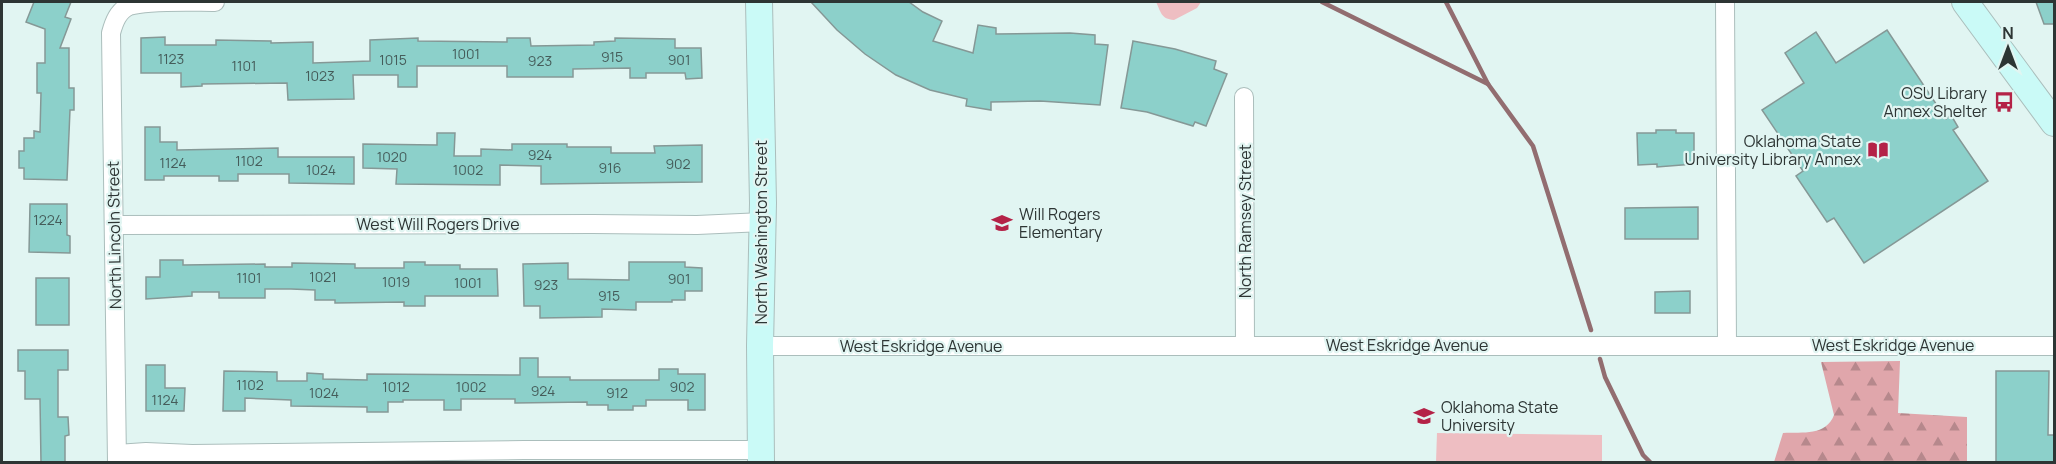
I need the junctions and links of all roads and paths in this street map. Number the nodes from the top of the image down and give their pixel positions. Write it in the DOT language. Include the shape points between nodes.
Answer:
graph roads {
  1 [pos="215,2"];
  2 [pos="759,2"];
  3 [pos="1725,2"];
  4 [pos="1965,2"];
  5 [pos="1244,97"];
  6 [pos="2055,123"];
  7 [pos="763,222"];
  8 [pos="114,225"];
  9 [pos="1245,345"];
  10 [pos="1727,345"];
  11 [pos="760,346"];
  12 [pos="2055,346"];
  13 [pos="474,456"];
  14 [pos="761,456"];
  15 [pos="117,458"];
  1 -- 8 [label="street, North Lincoln Street" via="130,6 115,20 111,33"];
  2 -- 7 [label="main road, North Washington Street"];
  3 -- 10 [label="street"];
  4 -- 6 [label="main road"];
  5 -- 9 [label="street, North Ramsey Street"];
  7 -- 8 [label="street, West Will Rogers Drive"];
  7 -- 11 [label="main road, North Washington Street"];
  8 -- 15 [label="street, North Lincoln Street"];
  9 -- 10 [label="street, West Eskridge Avenue"];
  9 -- 11 [label="street, West Eskridge Avenue"];
  10 -- 12 [label="street, West Eskridge Avenue"];
  11 -- 14 [label="main road, North Washington Street"];
  13 -- 14 [label="street"];
  13 -- 15 [label="street" via="146,452"];
}
